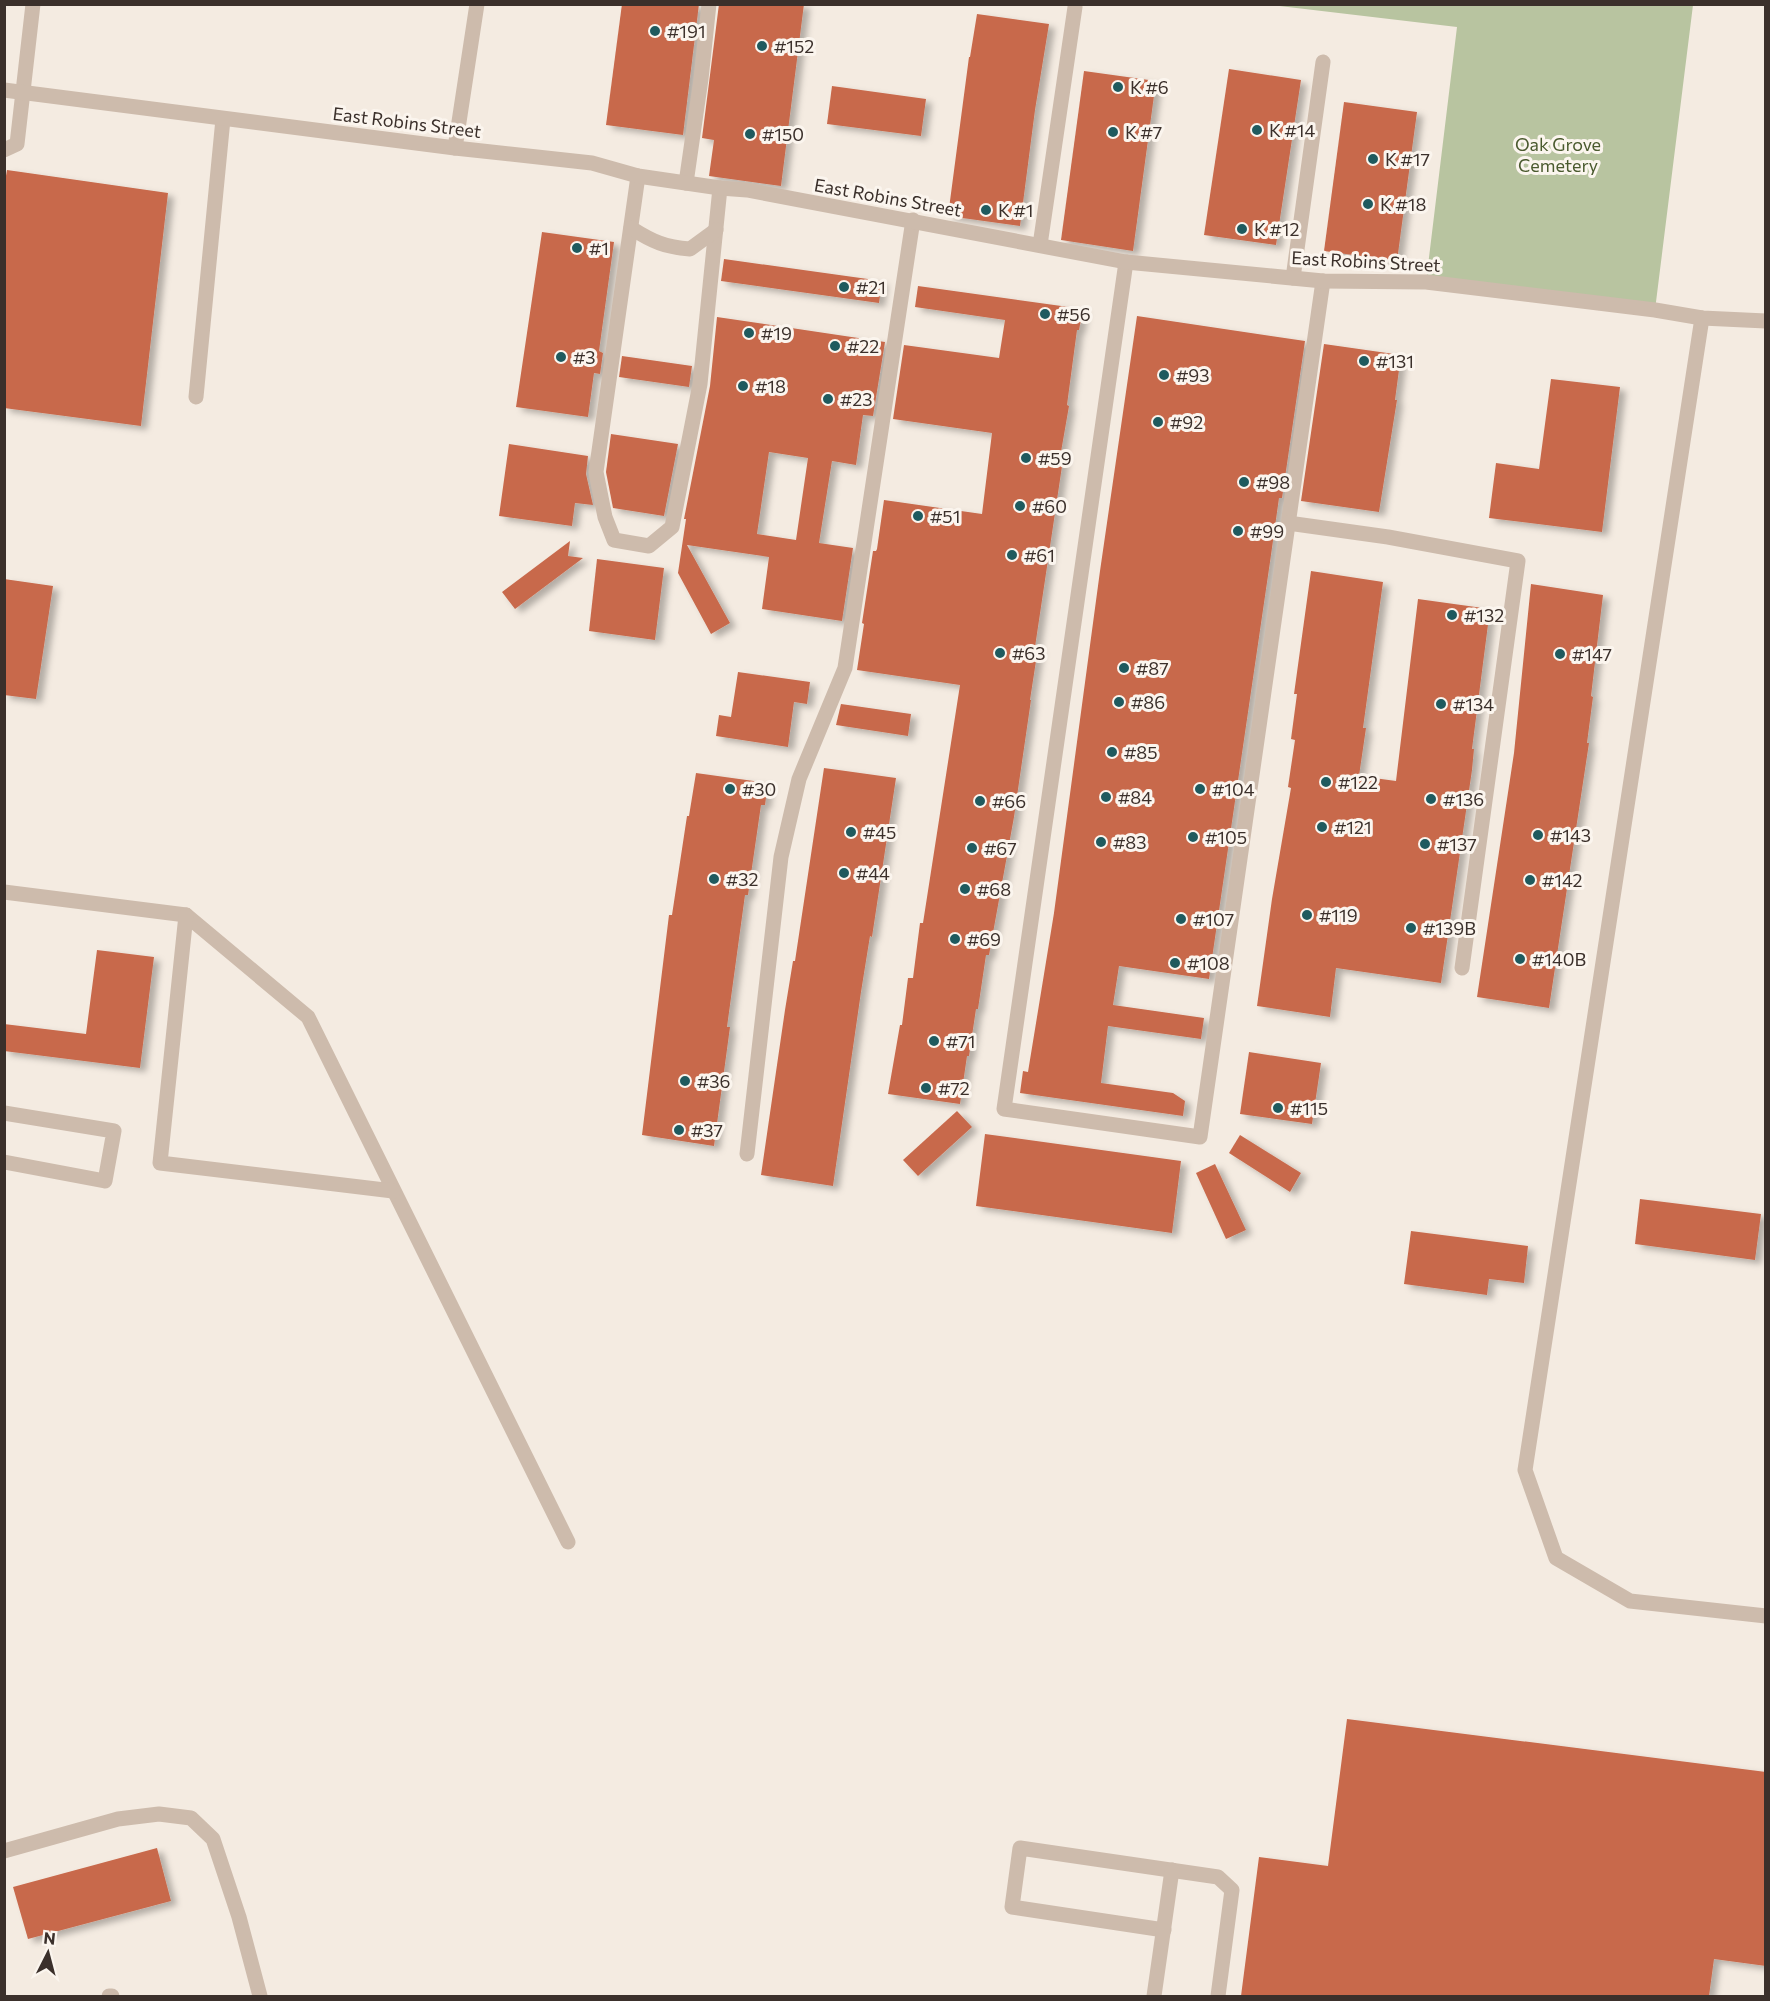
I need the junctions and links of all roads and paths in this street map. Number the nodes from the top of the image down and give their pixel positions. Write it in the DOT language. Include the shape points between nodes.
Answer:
graph roads {
  1 [pos="33,4"];
  2 [pos="477,4"];
  3 [pos="709,4"];
  4 [pos="1075,7"];
  5 [pos="1323,62"];
  6 [pos="4,90"];
  7 [pos="24,93"];
  8 [pos="223,119"];
  9 [pos="455,148"];
  10 [pos="4,150"];
  11 [pos="638,176"];
  12 [pos="686,183"];
  13 [pos="720,188"];
  14 [pos="913,220"];
  15 [pos="631,228"];
  16 [pos="716,230"];
  17 [pos="1041,245"];
  18 [pos="1126,262"];
  19 [pos="1293,278"];
  20 [pos="1323,280"];
  21 [pos="1702,318"];
  22 [pos="1766,321"];
  23 [pos="196,397"];
  24 [pos="1288,523"];
  25 [pos="4,892"];
  26 [pos="186,915"];
  27 [pos="1462,968"];
  28 [pos="4,1113"];
  29 [pos="747,1154"];
  30 [pos="4,1162"];
  31 [pos="393,1191"];
  32 [pos="568,1542"];
  33 [pos="1766,1616"];
  34 [pos="4,1851"];
  35 [pos="1172,1870"];
  36 [pos="1164,1930"];
  37 [pos="260,1996"];
  38 [pos="1154,1996"];
  39 [pos="1218,1996"];
  1 -- 7 [label="street"];
  2 -- 9 [label="street"];
  3 -- 12 [label="street"];
  4 -- 17 [label="street"];
  5 -- 19 [label="street"];
  6 -- 7 [label="street, East Robins Street"];
  7 -- 8 [label="street, East Robins Street"];
  7 -- 10 [label="street" via="17,144"];
  8 -- 9 [label="street, East Robins Street"];
  8 -- 23 [label="street"];
  9 -- 11 [label="street, East Robins Street" via="592,163"];
  11 -- 12 [label="street, East Robins Street"];
  11 -- 15 [label="street"];
  12 -- 13 [label="street, East Robins Street"];
  13 -- 14 [label="street, East Robins Street"];
  13 -- 16 [label="street"];
  14 -- 17 [label="street, East Robins Street"];
  14 -- 29 [label="street" via="845,668 799,779 782,857"];
  15 -- 16 [label="street" via="667,247 690,249"];
  15 -- 16 [label="street" via="596,472 604,517 614,540 649,546 672,527 700,384"];
  17 -- 18 [label="street, East Robins Street"];
  18 -- 19 [label="street, East Robins Street"];
  18 -- 24 [label="street" via="1004,1109 1200,1137"];
  19 -- 20 [label="street, East Robins Street"];
  20 -- 21 [label="street, East Robins Street" via="1426,282"];
  20 -- 24 [label="street"];
  21 -- 22 [label="street, East Robins Street"];
  21 -- 33 [label="street" via="1525,1470 1556,1558 1630,1601"];
  24 -- 27 [label="street" via="1518,561"];
  25 -- 26 [label="street"];
  26 -- 31 [label="street" via="308,1017"];
  26 -- 31 [label="street" via="160,1163"];
  28 -- 30 [label="street" via="114,1131 105,1181"];
  31 -- 32 [label="street"];
  34 -- 37 [label="street" via="118,1819 159,1814 190,1818 213,1839"];
  35 -- 36 [label="street"];
  35 -- 36 [label="street" via="1020,1848 1012,1907"];
  35 -- 39 [label="street" via="1218,1877 1232,1890"];
  36 -- 38 [label="street"];
}
